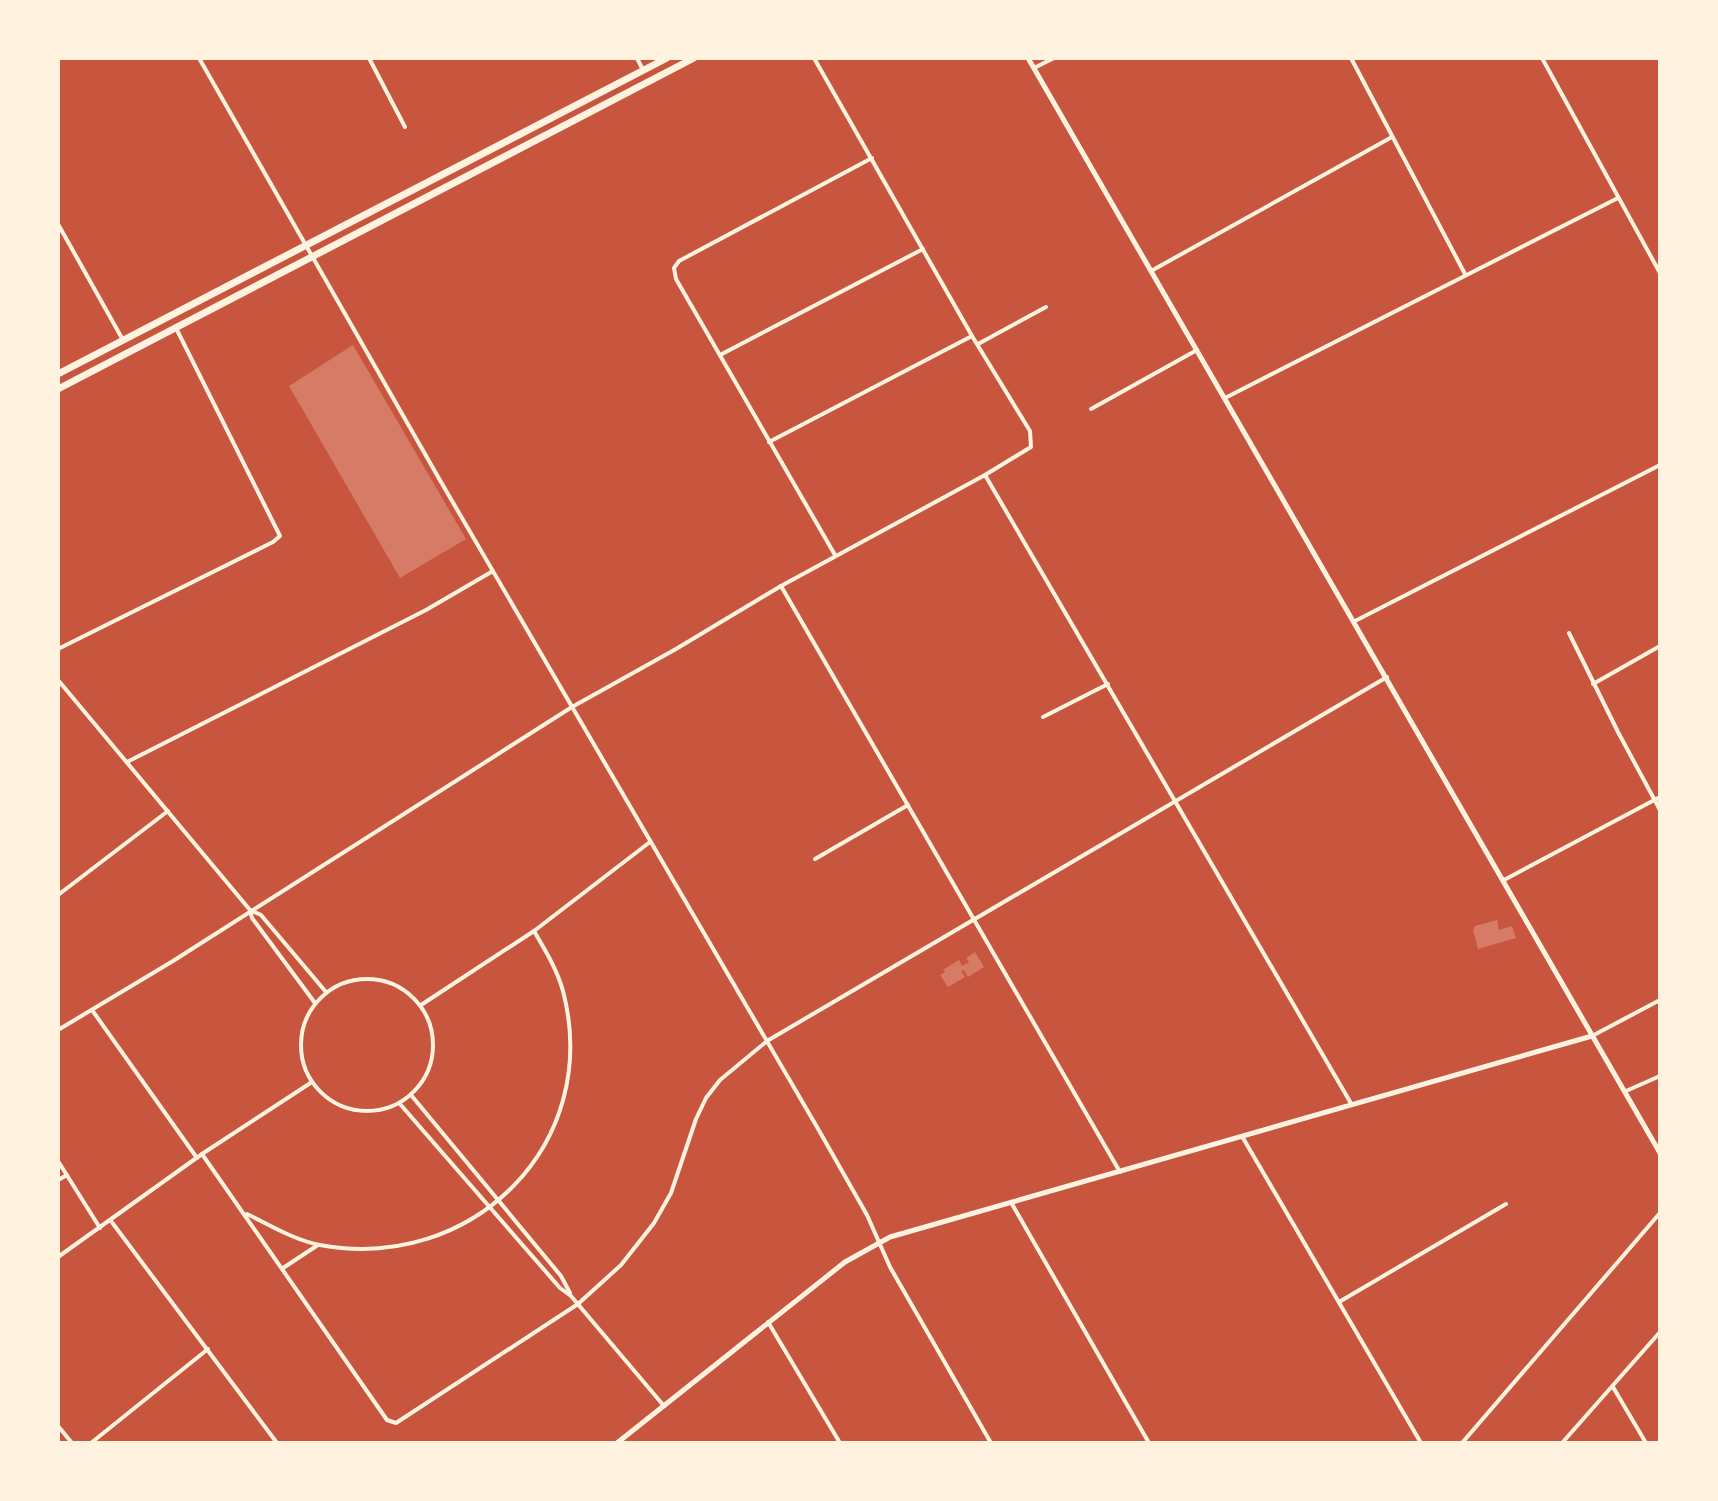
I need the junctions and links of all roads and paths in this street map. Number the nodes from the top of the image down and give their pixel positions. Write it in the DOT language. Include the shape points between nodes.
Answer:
graph roads {
  1 [pos="199,58"];
  2 [pos="369,58"];
  3 [pos="637,58"];
  4 [pos="667,58"];
  5 [pos="694,58"];
  6 [pos="814,58"];
  7 [pos="1028,58"];
  8 [pos="1054,58"];
  9 [pos="1351,58"];
  10 [pos="1542,58"];
  11 [pos="1034,68"];
  12 [pos="643,70"];
  13 [pos="405,127"];
  14 [pos="1392,137"];
  15 [pos="872,158"];
  16 [pos="1618,198"];
  17 [pos="58,224"];
  18 [pos="306,246"];
  19 [pos="924,249"];
  20 [pos="312,257"];
  21 [pos="1151,271"];
  22 [pos="1660,273"];
  23 [pos="1465,274"];
  24 [pos="1046,307"];
  25 [pos="176,328"];
  26 [pos="972,336"];
  27 [pos="123,340"];
  28 [pos="977,344"];
  29 [pos="1197,350"];
  30 [pos="720,355"];
  31 [pos="58,374"];
  32 [pos="58,389"];
  33 [pos="1225,398"];
  34 [pos="1091,409"];
  35 [pos="769,442"];
  36 [pos="1660,465"];
  37 [pos="985,475"];
  38 [pos="835,555"];
  39 [pos="494,571"];
  40 [pos="781,586"];
  41 [pos="1355,621"];
  42 [pos="1569,633"];
  43 [pos="1660,646"];
  44 [pos="58,649"];
  45 [pos="1387,677"];
  46 [pos="58,680"];
  47 [pos="1108,684"];
  48 [pos="1593,684"];
  49 [pos="572,707"];
  50 [pos="1043,717"];
  51 [pos="127,762"];
  52 [pos="1660,797"];
  53 [pos="1654,800"];
  54 [pos="1175,801"];
  55 [pos="908,805"];
  56 [pos="1660,810"];
  57 [pos="168,811"];
  58 [pos="650,842"];
  59 [pos="815,859"];
  60 [pos="1504,880"];
  61 [pos="58,895"];
  62 [pos="252,909"];
  63 [pos="974,919"];
  64 [pos="534,931"];
  65 [pos="326,992"];
  66 [pos="1660,1000"];
  67 [pos="315,1003"];
  68 [pos="421,1005"];
  69 [pos="92,1010"];
  70 [pos="58,1030"];
  71 [pos="1592,1036"];
  72 [pos="767,1041"];
  73 [pos="1660,1076"];
  74 [pos="312,1082"];
  75 [pos="1626,1091"];
  76 [pos="411,1094"];
  77 [pos="399,1104"];
  78 [pos="1353,1107"];
  79 [pos="1243,1138"];
  80 [pos="1660,1153"];
  81 [pos="202,1154"];
  82 [pos="197,1158"];
  83 [pos="58,1161"];
  84 [pos="1120,1172"];
  85 [pos="67,1175"];
  86 [pos="58,1180"];
  87 [pos="500,1200"];
  88 [pos="1012,1204"];
  89 [pos="1506,1204"];
  90 [pos="490,1208"];
  91 [pos="245,1213"];
  92 [pos="1660,1213"];
  93 [pos="111,1221"];
  94 [pos="100,1228"];
  95 [pos="878,1242"];
  96 [pos="319,1244"];
  97 [pos="58,1257"];
  98 [pos="283,1268"];
  99 [pos="571,1296"];
  100 [pos="1339,1302"];
  101 [pos="578,1304"];
  102 [pos="768,1322"];
  103 [pos="1660,1332"];
  104 [pos="208,1349"];
  105 [pos="1613,1387"];
  106 [pos="664,1406"];
  107 [pos="58,1426"];
  108 [pos="72,1443"];
  109 [pos="91,1443"];
  110 [pos="277,1443"];
  111 [pos="617,1443"];
  112 [pos="840,1443"];
  113 [pos="991,1443"];
  114 [pos="1149,1443"];
  115 [pos="1421,1443"];
  116 [pos="1462,1443"];
  117 [pos="1562,1443"];
  118 [pos="1646,1443"];
  1 -- 18 [label="street"];
  2 -- 13 [label="street"];
  3 -- 12 [label="street"];
  4 -- 12 [label="main road"];
  5 -- 20 [label="main road"];
  6 -- 15 [label="street"];
  7 -- 11 [label="street"];
  8 -- 11 [label="street"];
  9 -- 14 [label="street"];
  10 -- 16 [label="street"];
  11 -- 21 [label="street"];
  12 -- 18 [label="main road"];
  14 -- 21 [label="street"];
  14 -- 23 [label="street"];
  15 -- 19 [label="street"];
  15 -- 30 [label="street" via="675,265 676,279"];
  16 -- 22 [label="street"];
  16 -- 23 [label="street"];
  17 -- 27 [label="street"];
  18 -- 20 [label="street"];
  18 -- 27 [label="main road"];
  19 -- 26 [label="street"];
  19 -- 30 [label="street"];
  20 -- 25 [label="main road"];
  20 -- 39 [label="street"];
  21 -- 29 [label="street"];
  23 -- 33 [label="street"];
  24 -- 28 [label="street"];
  25 -- 32 [label="main road"];
  25 -- 44 [label="street" via="279,538"];
  26 -- 28 [label="street"];
  26 -- 35 [label="street"];
  27 -- 31 [label="main road"];
  28 -- 37 [label="street" via="1030,431 1031,447"];
  29 -- 33 [label="street"];
  29 -- 34 [label="street"];
  30 -- 35 [label="street"];
  33 -- 41 [label="street"];
  35 -- 38 [label="street"];
  36 -- 41 [label="street"];
  37 -- 38 [label="street"];
  37 -- 47 [label="street"];
  38 -- 40 [label="street"];
  39 -- 49 [label="street"];
  39 -- 51 [label="street"];
  40 -- 49 [label="street"];
  40 -- 55 [label="street"];
  41 -- 45 [label="street"];
  42 -- 48 [label="street"];
  43 -- 48 [label="street"];
  45 -- 54 [label="street"];
  45 -- 60 [label="street"];
  46 -- 51 [label="street"];
  47 -- 50 [label="street"];
  47 -- 54 [label="street"];
  48 -- 53 [label="street"];
  49 -- 58 [label="street"];
  49 -- 62 [label="street"];
  51 -- 57 [label="street"];
  52 -- 53 [label="street"];
  53 -- 56 [label="street"];
  53 -- 60 [label="street"];
  54 -- 63 [label="street"];
  54 -- 78 [label="street"];
  55 -- 59 [label="street"];
  55 -- 63 [label="street"];
  57 -- 61 [label="street"];
  57 -- 62 [label="street"];
  58 -- 64 [label="street"];
  58 -- 72 [label="street"];
  60 -- 71 [label="street"];
  62 -- 65 [label="street"];
  62 -- 67 [label="street" via="252,918"];
  62 -- 69 [label="street"];
  63 -- 72 [label="street"];
  63 -- 84 [label="street"];
  64 -- 68 [label="street"];
  64 -- 87 [label="street" via="563,991 568,1076 549,1139"];
  65 -- 67 [label="street"];
  65 -- 68 [label="street" via="346,981 390,982"];
  66 -- 71 [label="street"];
  67 -- 74 [label="street" via="301,1035 301,1053"];
  68 -- 76 [label="street" via="432,1033 432,1056 424,1079"];
  69 -- 70 [label="street"];
  69 -- 82 [label="street"];
  71 -- 75 [label="street"];
  71 -- 78 [label="street"];
  72 -- 95 [label="street" via="860,1201"];
  72 -- 101 [label="street" via="706,1098 671,1193 654,1223 621,1265"];
  73 -- 75 [label="street"];
  74 -- 77 [label="street" via="343,1107 370,1111"];
  74 -- 81 [label="street"];
  75 -- 80 [label="street"];
  76 -- 77 [label="street"];
  76 -- 87 [label="street"];
  77 -- 90 [label="street"];
  78 -- 79 [label="street"];
  79 -- 84 [label="street"];
  79 -- 100 [label="street"];
  81 -- 82 [label="street"];
  81 -- 91 [label="street"];
  82 -- 93 [label="street"];
  83 -- 85 [label="street"];
  84 -- 88 [label="street"];
  85 -- 86 [label="street"];
  85 -- 94 [label="street"];
  87 -- 90 [label="street"];
  87 -- 99 [label="street"];
  88 -- 95 [label="street"];
  88 -- 114 [label="street"];
  89 -- 100 [label="street"];
  90 -- 96 [label="street" via="417,1243 371,1249"];
  90 -- 99 [label="street"];
  91 -- 96 [label="street"];
  91 -- 98 [label="street"];
  92 -- 116 [label="street"];
  93 -- 94 [label="street"];
  93 -- 104 [label="street"];
  94 -- 97 [label="street"];
  95 -- 102 [label="street"];
  95 -- 113 [label="street"];
  96 -- 98 [label="street"];
  98 -- 101 [label="street" via="390,1423"];
  99 -- 101 [label="street"];
  100 -- 115 [label="street"];
  101 -- 106 [label="street"];
  102 -- 106 [label="street"];
  102 -- 112 [label="street"];
  103 -- 105 [label="street"];
  104 -- 109 [label="street"];
  104 -- 110 [label="street"];
  105 -- 117 [label="street"];
  105 -- 118 [label="street"];
  106 -- 111 [label="street"];
  107 -- 108 [label="street"];
}
